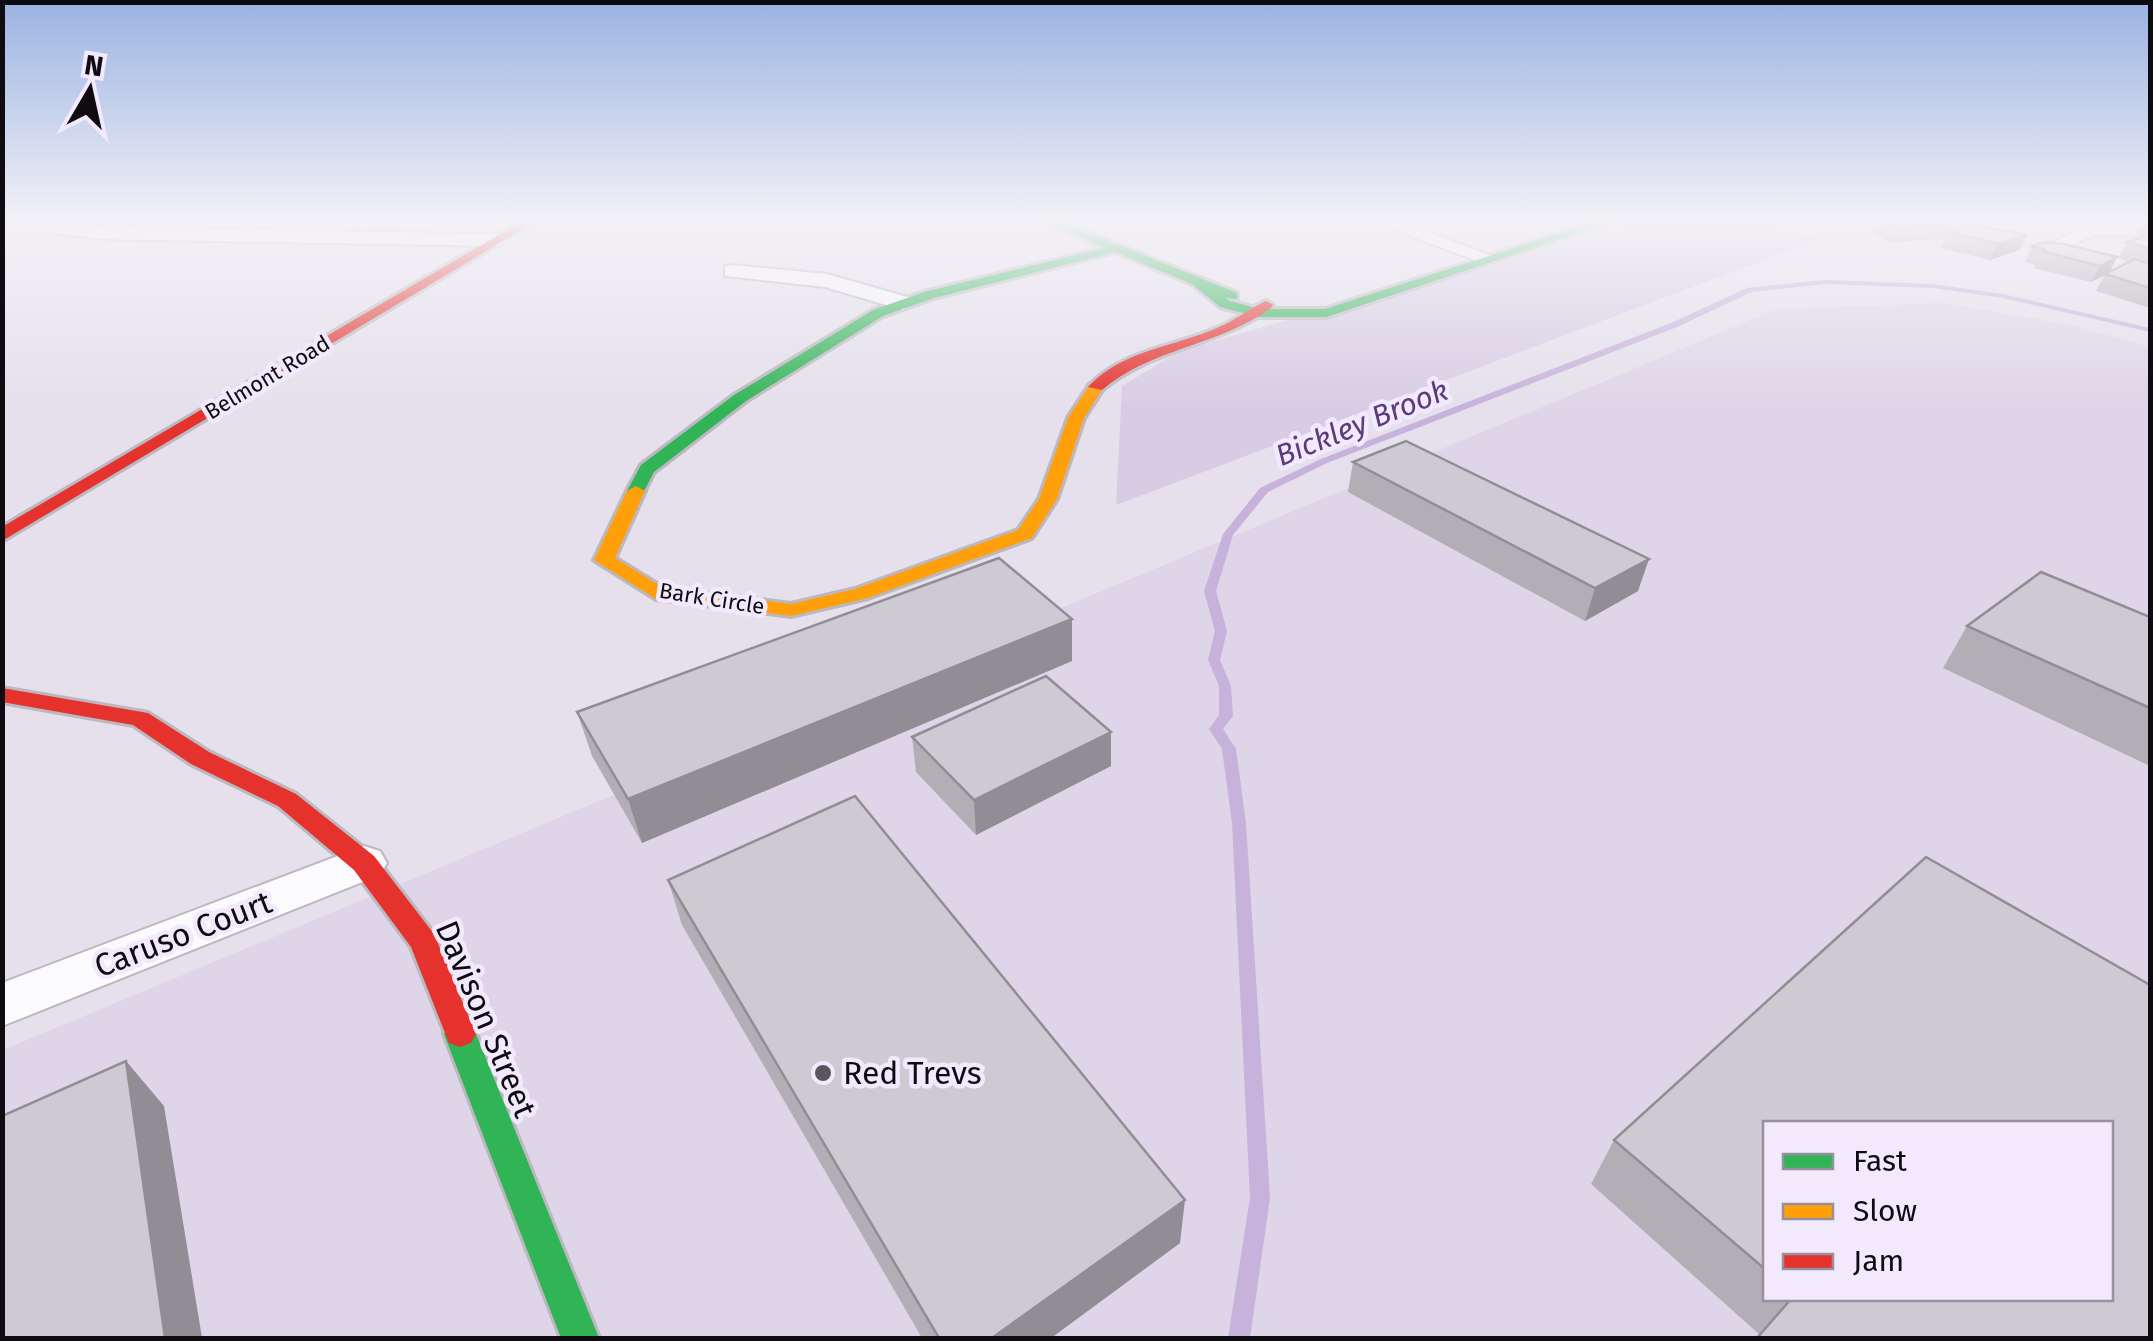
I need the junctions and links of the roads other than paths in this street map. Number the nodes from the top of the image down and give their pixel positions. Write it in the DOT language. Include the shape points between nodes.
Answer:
graph roads {
  1 [pos="426,283"];
  2 [pos="832,283"];
  3 [pos="982,283"];
  4 [pos="1193,283"];
  5 [pos="1412,283"];
  6 [pos="902,303"];
  7 [pos="1262,309"];
  8 [pos="2,535"];
  9 [pos="2,696"];
  10 [pos="148,752"];
  11 [pos="200,758"];
  12 [pos="364,863"];
  13 [pos="2,1005"];
  14 [pos="580,1338"];
  1 -- 8 [label="street, Belmont Road"];
  2 -- 6 [label="street"];
  3 -- 6 [label="street, Bark Circle"];
  4 -- 7 [label="street"];
  5 -- 7 [label="street" via="1352,302"];
  6 -- 7 [label="street, Bark Circle" via="740,398 647,469 604,560 656,593 791,610 861,594 1025,534 1041,518 1086,398 1102,379 1228,334"];
  9 -- 11 [label="street, Davison Street" via="140,718"];
  10 -- 11 [label="street, Davison Street"];
  11 -- 12 [label="street, Davison Street" via="288,800"];
  12 -- 13 [label="street, Caruso Court"];
  12 -- 14 [label="street, Davison Street" via="424,942"];
}
